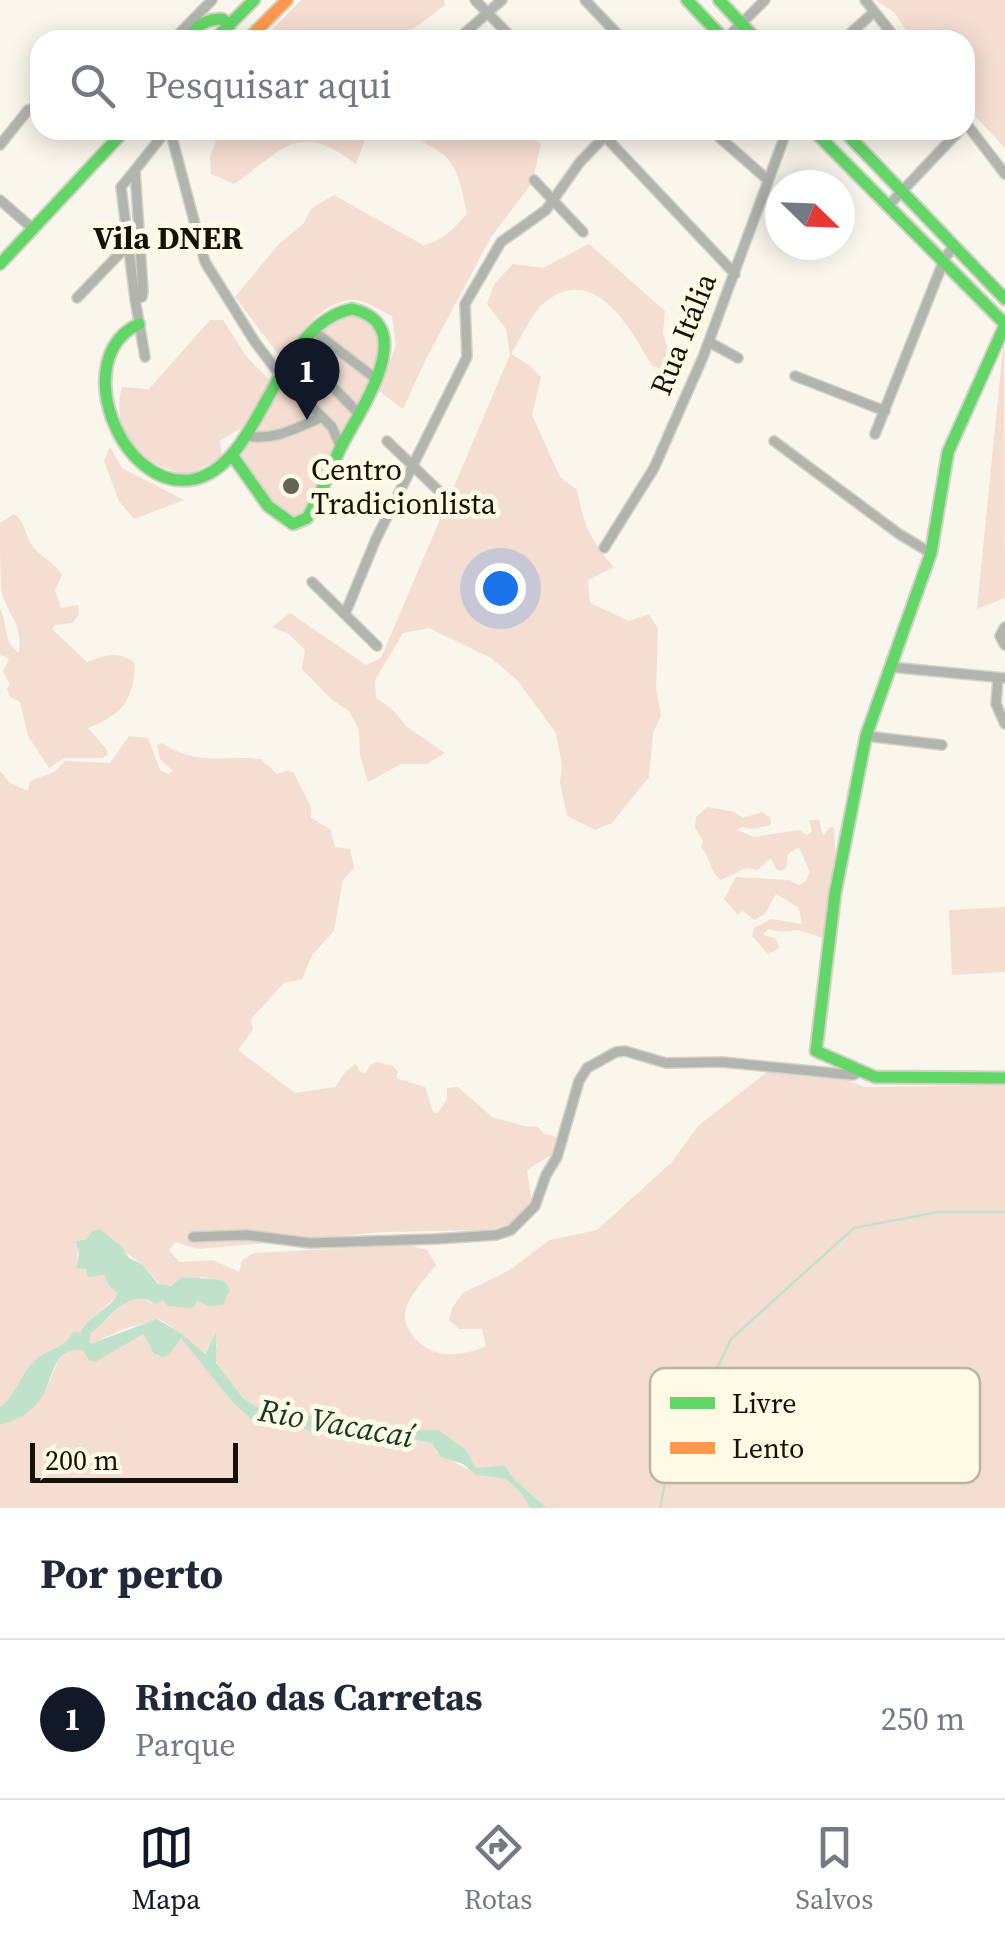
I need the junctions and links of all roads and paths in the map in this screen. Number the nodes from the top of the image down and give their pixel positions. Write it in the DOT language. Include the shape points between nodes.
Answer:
graph roads {
  1 [pos="212,0"];
  2 [pos="254,0"];
  3 [pos="287,0"];
  4 [pos="475,0"];
  5 [pos="502,0"];
  6 [pos="585,0"];
  7 [pos="687,0"];
  8 [pos="719,0"];
  9 [pos="766,0"];
  10 [pos="865,0"];
  11 [pos="874,12"];
  12 [pos="488,14"];
  13 [pos="226,22"];
  14 [pos="193,24"];
  15 [pos="742,24"];
  16 [pos="185,30"];
  17 [pos="192,30"];
  18 [pos="221,30"];
  19 [pos="226,30"];
  20 [pos="258,30"];
  21 [pos="469,30"];
  22 [pos="504,30"];
  23 [pos="614,30"];
  24 [pos="716,30"];
  25 [pos="736,30"];
  26 [pos="748,30"];
  27 [pos="854,30"];
  28 [pos="889,30"];
  29 [pos="30,109"];
  30 [pos="975,138"];
  31 [pos="116,140"];
  32 [pos="160,140"];
  33 [pos="171,140"];
  34 [pos="597,140"];
  35 [pos="609,140"];
  36 [pos="722,140"];
  37 [pos="783,140"];
  38 [pos="822,140"];
  39 [pos="854,140"];
  40 [pos="949,140"];
  41 [pos="0,145"];
  42 [pos="134,170"];
  43 [pos="772,170"];
  44 [pos="1005,174"];
  45 [pos="765,177"];
  46 [pos="890,178"];
  47 [pos="534,180"];
  48 [pos="765,189"];
  49 [pos="901,189"];
  50 [pos="875,193"];
  51 [pos="0,200"];
  52 [pos="553,201"];
  53 [pos="888,206"];
  54 [pos="32,228"];
  55 [pos="583,232"];
  56 [pos="126,246"];
  57 [pos="954,246"];
  58 [pos="944,260"];
  59 [pos="0,264"];
  60 [pos="735,274"];
  61 [pos="77,298"];
  62 [pos="135,299"];
  63 [pos="1005,299"];
  64 [pos="139,324"];
  65 [pos="1005,325"];
  66 [pos="315,332"];
  67 [pos="709,342"];
  68 [pos="298,351"];
  69 [pos="145,357"];
  70 [pos="738,358"];
  71 [pos="280,375"];
  72 [pos="795,376"];
  73 [pos="376,380"];
  74 [pos="885,411"];
  75 [pos="322,417"];
  76 [pos="356,420"];
  77 [pos="332,427"];
  78 [pos="875,434"];
  79 [pos="248,436"];
  80 [pos="388,441"];
  81 [pos="774,441"];
  82 [pos="341,448"];
  83 [pos="232,455"];
  84 [pos="412,468"];
  85 [pos="441,494"];
  86 [pos="604,548"];
  87 [pos="931,553"];
  88 [pos="312,582"];
  89 [pos="345,614"];
  90 [pos="1005,628"];
  91 [pos="1005,645"];
  92 [pos="377,646"];
  93 [pos="890,666"];
  94 [pos="1002,678"];
  95 [pos="1005,724"];
  96 [pos="866,736"];
  97 [pos="942,745"];
  98 [pos="816,1051"];
  99 [pos="809,1068"];
  100 [pos="860,1071"];
  101 [pos="1005,1078"];
  102 [pos="193,1237"];
  1 -- 13 [label="street"];
  1 -- 14 [label="street"];
  2 -- 13 [label="main road"];
  3 -- 20 [label="main road"];
  4 -- 12 [label="street"];
  5 -- 12 [label="street"];
  6 -- 23 [label="street"];
  7 -- 24 [label="main road"];
  8 -- 15 [label="main road"];
  9 -- 15 [label="street"];
  10 -- 11 [label="street"];
  11 -- 27 [label="street"];
  11 -- 28 [label="street"];
  12 -- 21 [label="street"];
  12 -- 22 [label="street"];
  13 -- 14 [label="main road"];
  13 -- 18 [label="main road"];
  13 -- 19 [label="main road"];
  14 -- 16 [label="street"];
  14 -- 17 [label="main road"];
  15 -- 25 [label="street"];
  15 -- 26 [label="main road"];
  29 -- 41 [label="street"];
  30 -- 44 [label="street"];
  31 -- 54 [label="main road"];
  32 -- 42 [label="street"];
  33 -- 71 [label="street" via="205,262"];
  34 -- 52 [label="street"];
  35 -- 60 [label="street"];
  36 -- 45 [label="street"];
  37 -- 43 [label="street, Rua Itália"];
  38 -- 50 [label="main road"];
  39 -- 46 [label="main road"];
  40 -- 49 [label="street"];
  42 -- 56 [label="street" via="121,187"];
  42 -- 62 [label="street" via="143,291"];
  46 -- 49 [label="main road"];
  46 -- 50 [label="main road"];
  47 -- 52 [label="street"];
  48 -- 60 [label="street, Rua Itália"];
  49 -- 53 [label="street"];
  49 -- 57 [label="main road"];
  50 -- 53 [label="main road"];
  51 -- 54 [label="street"];
  52 -- 55 [label="street"];
  52 -- 84 [label="street" via="501,242 465,304 467,357"];
  53 -- 58 [label="main road"];
  54 -- 59 [label="main road"];
  56 -- 61 [label="street"];
  56 -- 62 [label="street"];
  57 -- 58 [label="street"];
  57 -- 63 [label="main road"];
  58 -- 65 [label="main road"];
  58 -- 74 [label="street"];
  60 -- 67 [label="street, Rua Itália"];
  62 -- 64 [label="street"];
  64 -- 69 [label="street"];
  64 -- 83 [label="main road" via="118,334 105,358 117,439 141,463 179,482"];
  65 -- 87 [label="main road" via="948,452"];
  66 -- 68 [label="main road"];
  66 -- 73 [label="street"];
  66 -- 73 [label="main road" via="346,309 370,316 384,346"];
  67 -- 70 [label="street"];
  67 -- 86 [label="street, Rua Itália" via="654,468"];
  68 -- 71 [label="main road"];
  68 -- 76 [label="street"];
  71 -- 75 [label="street"];
  71 -- 79 [label="main road"];
  72 -- 74 [label="street"];
  73 -- 76 [label="main road"];
  74 -- 78 [label="street"];
  75 -- 77 [label="street"];
  75 -- 79 [label="street" via="285,433"];
  76 -- 77 [label="street"];
  76 -- 82 [label="main road"];
  77 -- 82 [label="street"];
  79 -- 83 [label="main road"];
  80 -- 84 [label="street"];
  81 -- 87 [label="street"];
  82 -- 83 [label="main road" via="318,502 298,524 279,517"];
  84 -- 85 [label="street"];
  84 -- 89 [label="street"];
  87 -- 93 [label="main road"];
  88 -- 89 [label="street"];
  89 -- 92 [label="street"];
  90 -- 91 [label="street"];
  93 -- 94 [label="street"];
  93 -- 96 [label="main road"];
  94 -- 95 [label="street" via="996,704"];
  96 -- 97 [label="street"];
  96 -- 98 [label="main road" via="835,894"];
  98 -- 99 [label="street"];
  98 -- 100 [label="main road"];
  99 -- 100 [label="street"];
  99 -- 102 [label="street" via="666,1064 625,1051 600,1059 578,1080 558,1157 535,1206 496,1235 310,1243"];
  100 -- 101 [label="main road" via="884,1078"];
}
